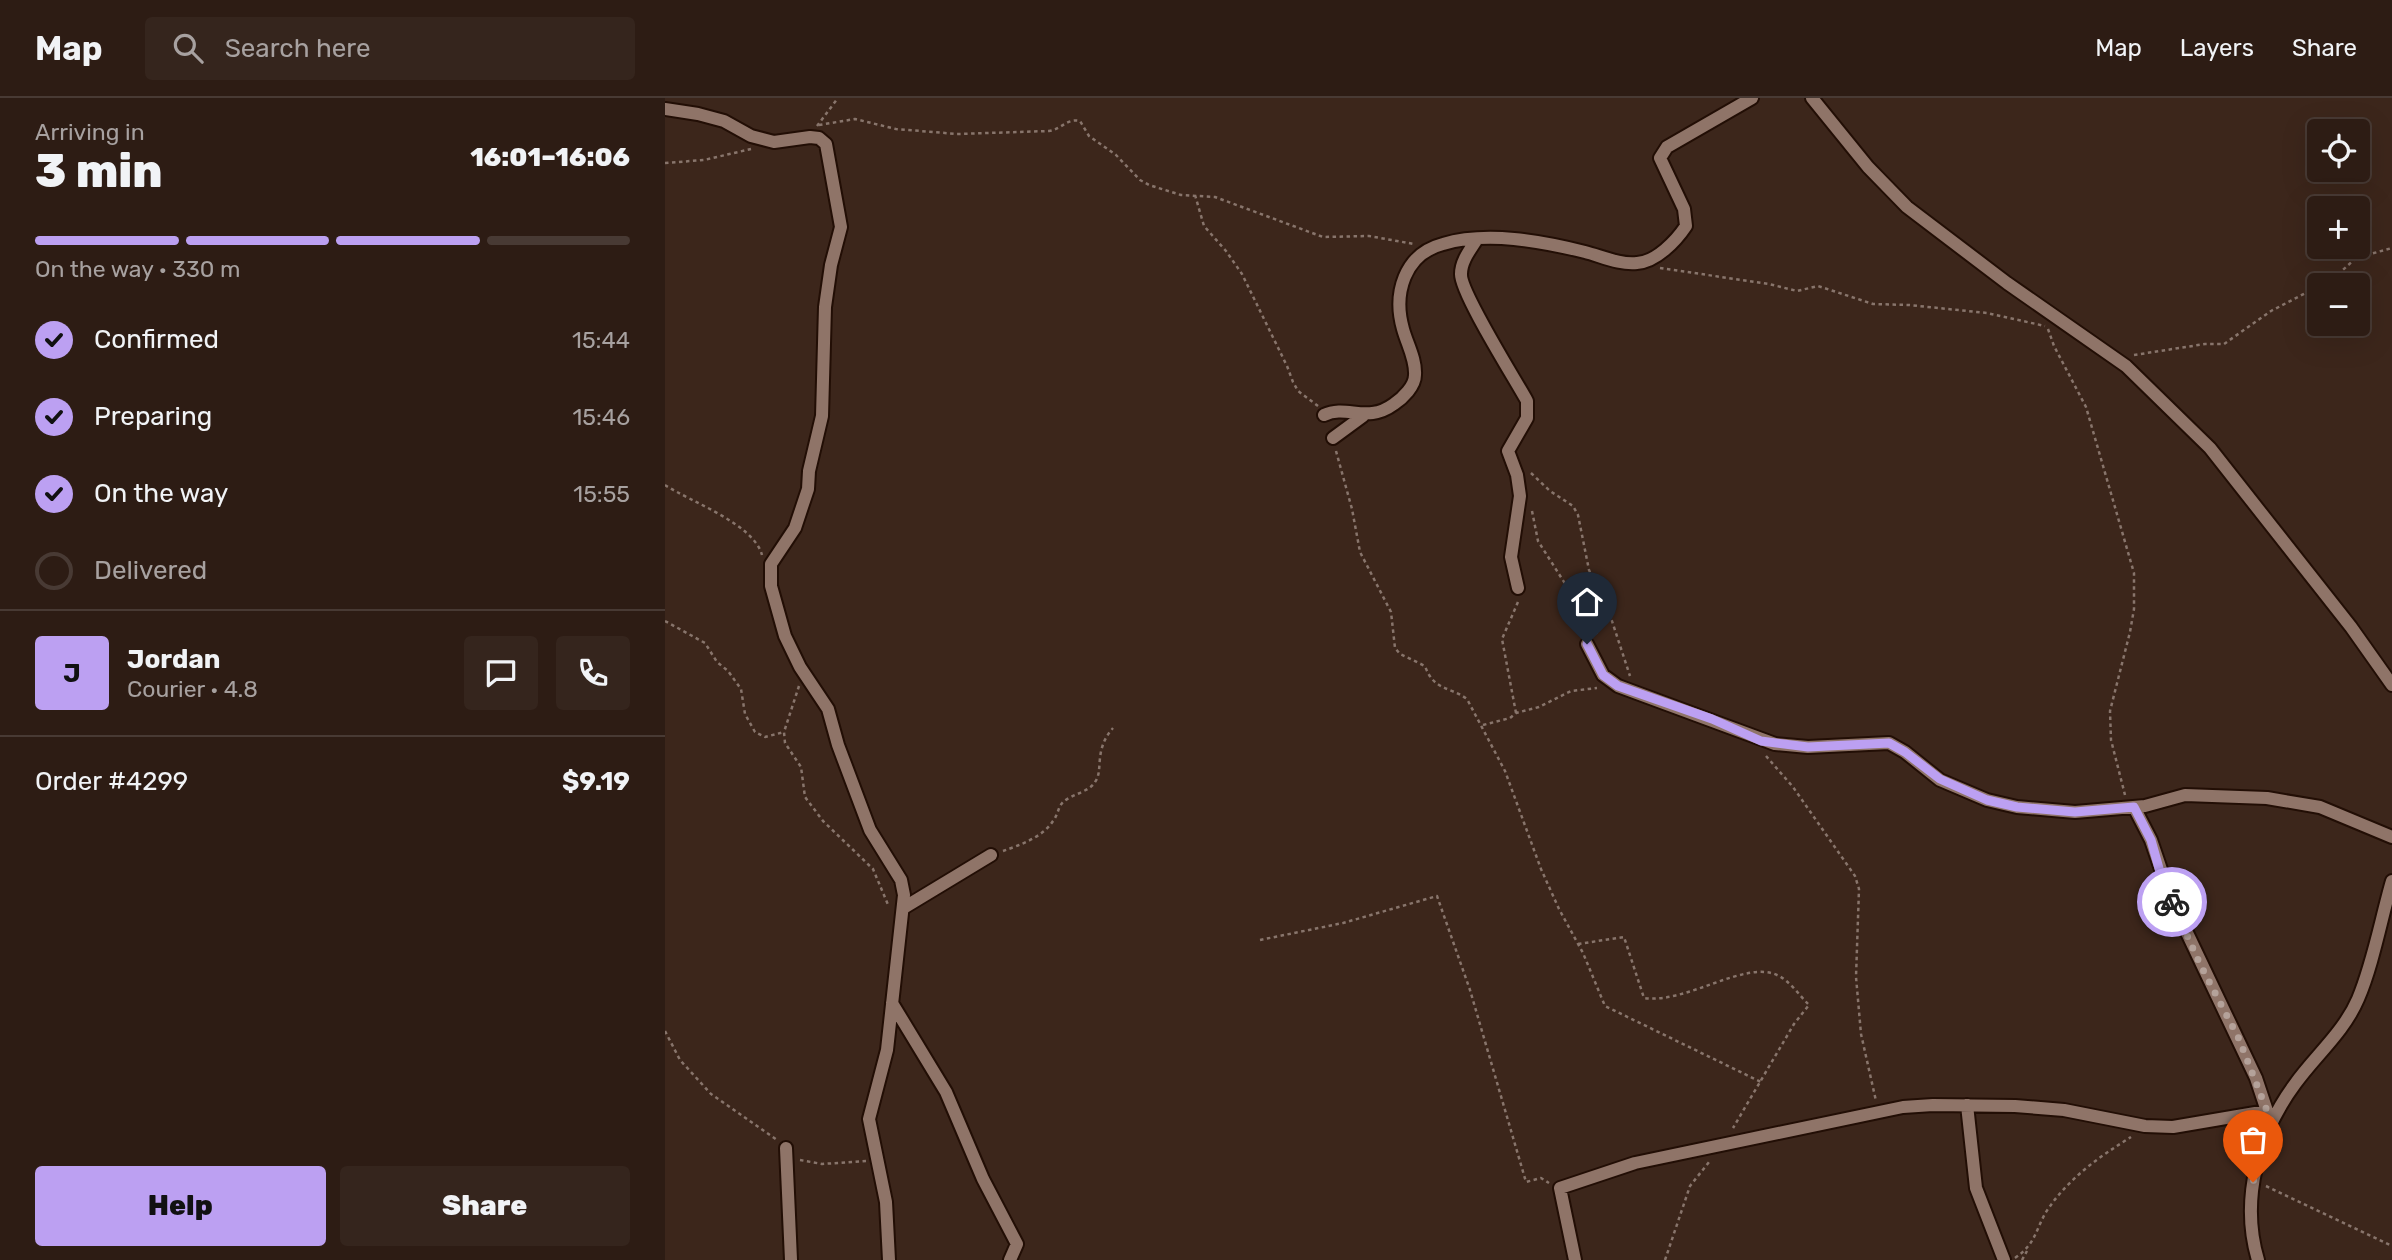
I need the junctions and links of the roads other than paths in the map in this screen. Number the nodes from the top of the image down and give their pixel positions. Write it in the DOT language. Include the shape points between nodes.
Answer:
graph roads {
  1 [pos="1752,98"];
  2 [pos="1812,98"];
  3 [pos="665,109"];
  4 [pos="1477,239"];
  5 [pos="1324,415"];
  6 [pos="1363,416"];
  7 [pos="1333,438"];
  8 [pos="1517,588"];
  9 [pos="1593,640"];
  10 [pos="2392,685"];
  11 [pos="2133,807"];
  12 [pos="2392,837"];
  13 [pos="991,855"];
  14 [pos="2392,881"];
  15 [pos="905,907"];
  16 [pos="892,1003"];
  17 [pos="1966,1105"];
  18 [pos="2269,1116"];
  19 [pos="786,1148"];
  20 [pos="791,1260"];
  21 [pos="889,1260"];
  22 [pos="1010,1260"];
  23 [pos="1575,1260"];
  24 [pos="2004,1260"];
  25 [pos="2258,1260"];
  1 -- 4 [label="street" via="1667,146 1660,158 1684,209 1686,226 1651,259 1637,263 1506,239"];
  2 -- 10 [label="street" via="1907,207 2119,362 2210,448"];
  3 -- 15 [label="street" via="711,117 774,142 810,137 826,145 841,227 826,297 822,416 809,489 795,528 771,564 770,574 785,636 828,709 876,843 901,880"];
  4 -- 6 [label="street" via="1431,247 1406,272 1399,290 1402,328 1416,377 1395,404"];
  4 -- 8 [label="street" via="1465,257 1461,275 1469,298 1527,401 1527,418 1508,452 1520,496 1511,557"];
  5 -- 6 [label="street" via="1333,411"];
  6 -- 7 [label="street"];
  9 -- 11 [label="street" via="1603,675 1618,686 1775,744 1889,743 1951,785 1987,800 2075,812"];
  11 -- 12 [label="street" via="2193,795 2267,798 2320,807"];
  11 -- 18 [label="street" via="2151,840 2166,889 2200,964 2239,1039"];
  13 -- 15 [label="street"];
  14 -- 18 [label="street" via="2358,999 2343,1025"];
  15 -- 16 [label="street"];
  16 -- 21 [label="street" via="887,1050 869,1119 886,1202"];
  16 -- 22 [label="street" via="946,1092 1017,1244"];
  17 -- 18 [label="street" via="2064,1110 2173,1127"];
  17 -- 23 [label="street" via="1878,1112 1725,1143 1635,1163 1560,1188"];
  17 -- 24 [label="street" via="1976,1188"];
  18 -- 25 [label="street" via="2249,1218"];
  19 -- 20 [label="street"];
}
